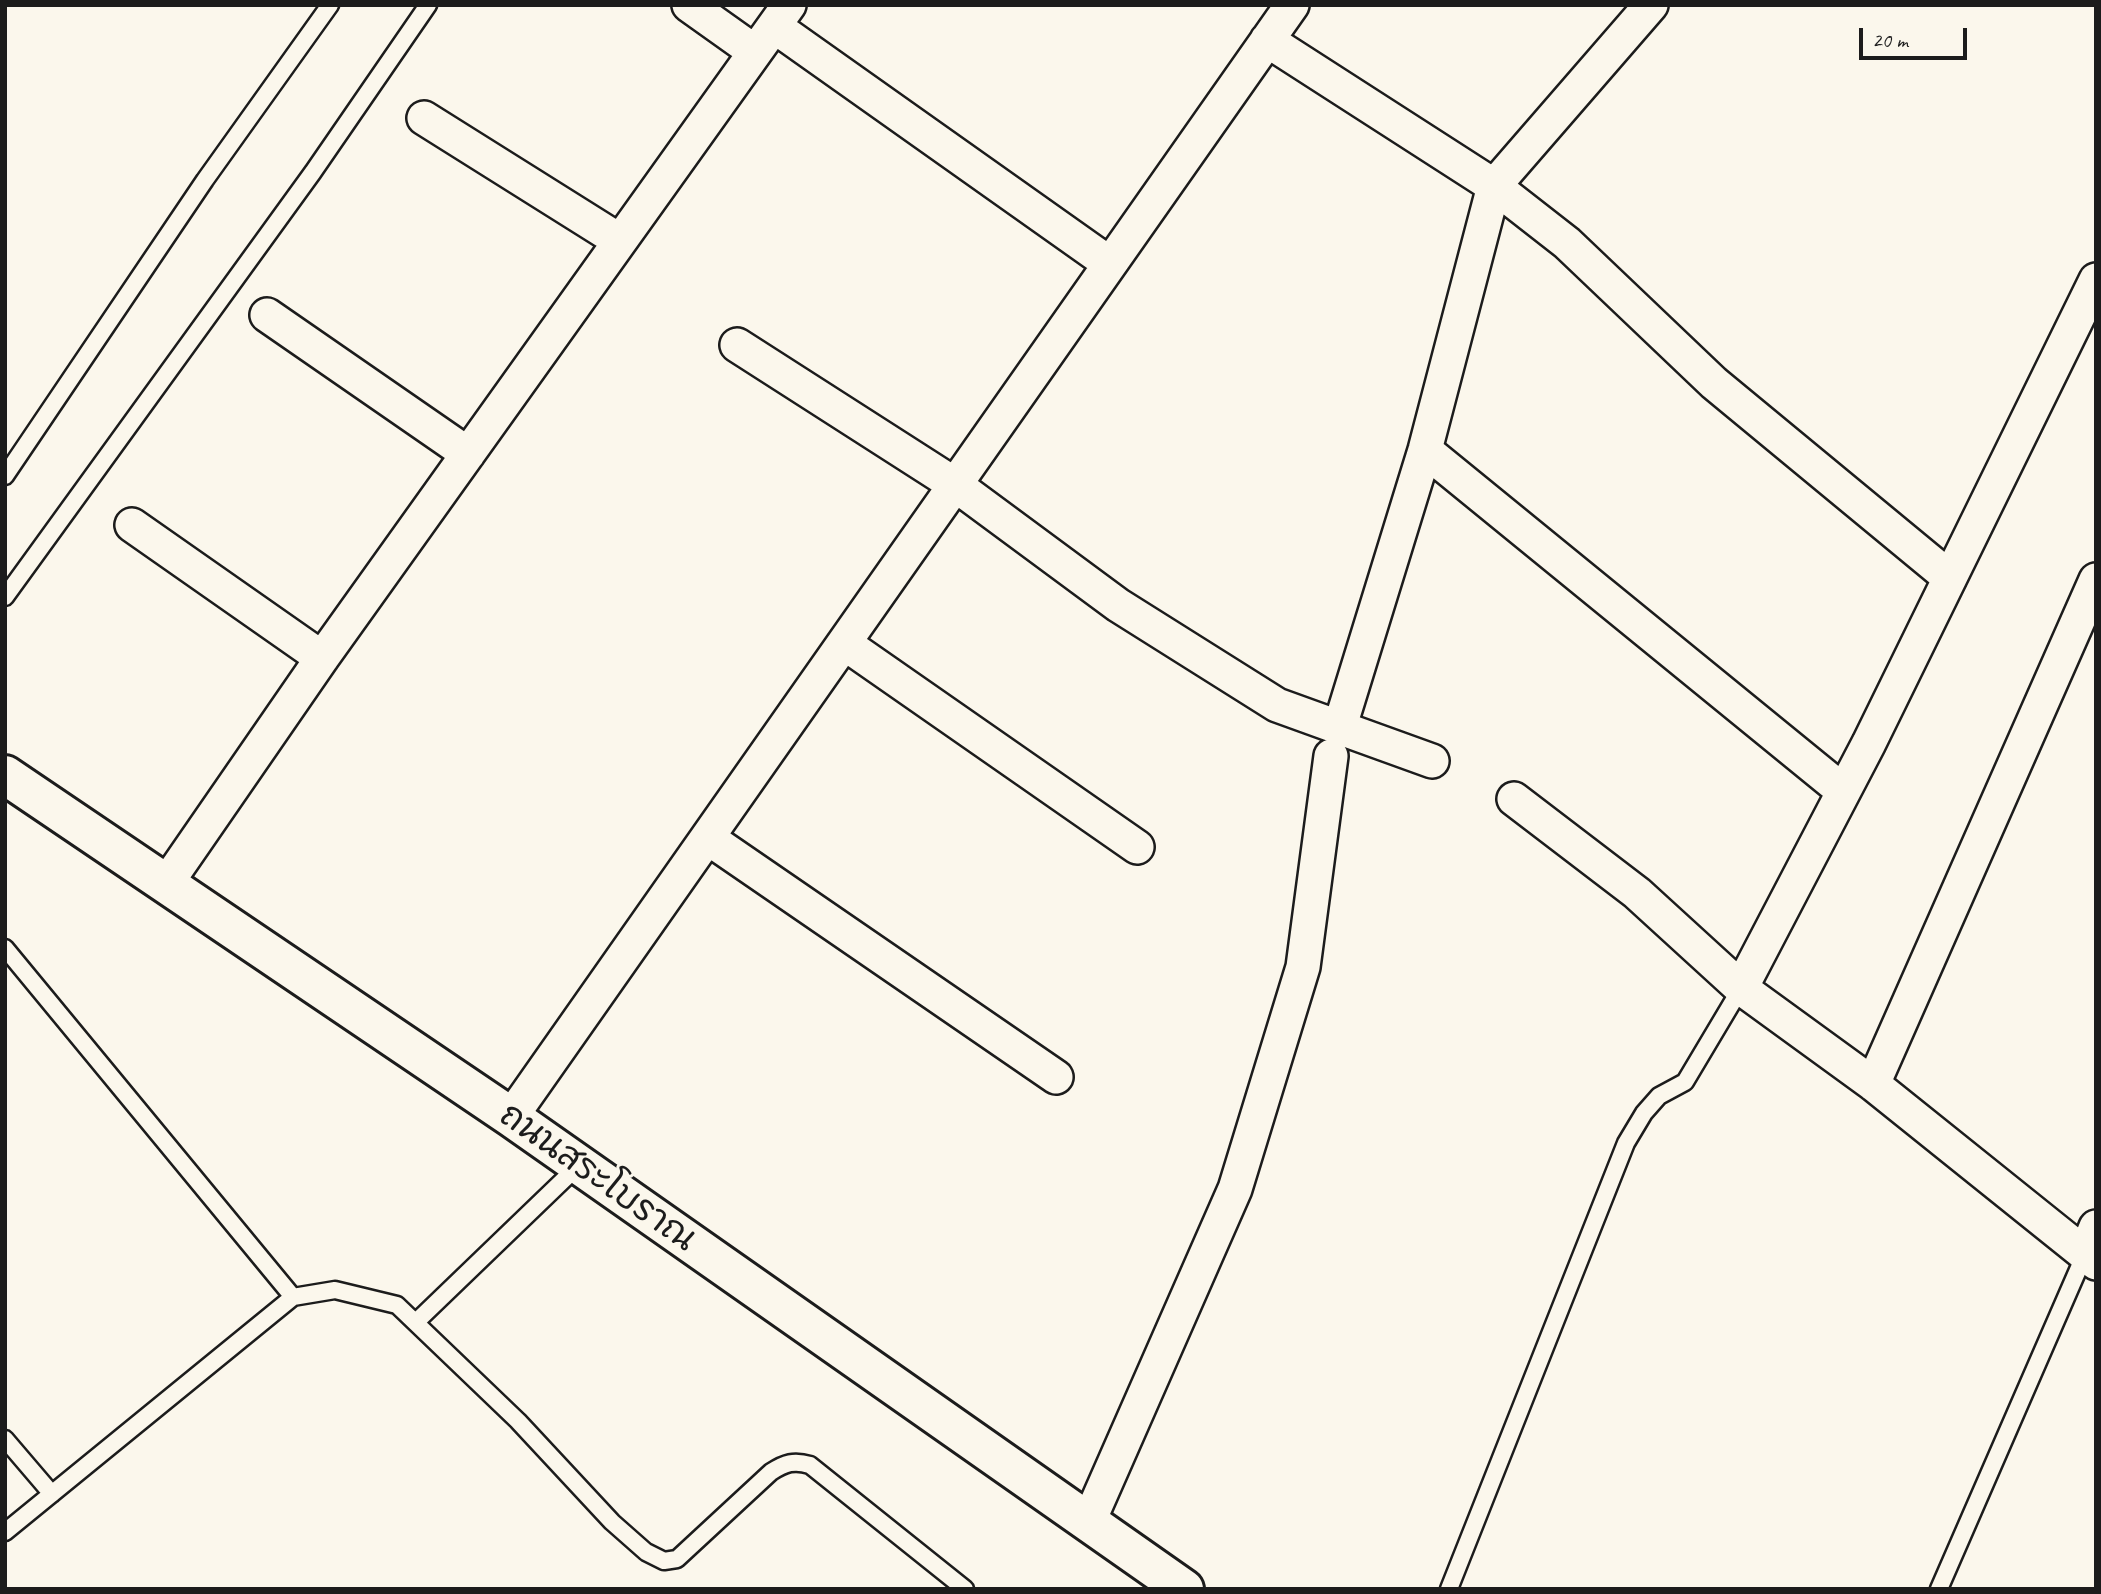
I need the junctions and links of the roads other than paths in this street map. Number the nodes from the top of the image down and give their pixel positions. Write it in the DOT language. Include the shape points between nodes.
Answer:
graph roads {
  1 [pos="330,5"];
  2 [pos="428,5"];
  3 [pos="689,5"];
  4 [pos="1292,5"];
  5 [pos="1650,5"];
  6 [pos="772,28"];
  7 [pos="1267,40"];
  8 [pos="424,118"];
  9 [pos="1494,186"];
  10 [pos="620,242"];
  11 [pos="1110,264"];
  12 [pos="2096,280"];
  13 [pos="267,315"];
  14 [pos="737,345"];
  15 [pos="1425,450"];
  16 [pos="468,454"];
  17 [pos="5,476"];
  18 [pos="957,486"];
  19 [pos="132,525"];
  20 [pos="1950,578"];
  21 [pos="2096,580"];
  22 [pos="5,597"];
  23 [pos="844,643"];
  24 [pos="322,658"];
  25 [pos="1336,741"];
  26 [pos="1432,761"];
  27 [pos="5,775"];
  28 [pos="1843,791"];
  29 [pos="1514,799"];
  30 [pos="708,838"];
  31 [pos="1137,847"];
  32 [pos="166,884"];
  33 [pos="5,948"];
  34 [pos="1741,988"];
  35 [pos="1056,1077"];
  36 [pos="1873,1084"];
  37 [pos="511,1117"];
  38 [pos="579,1165"];
  39 [pos="2092,1248"];
  40 [pos="293,1297"];
  41 [pos="416,1322"];
  42 [pos="5,1438"];
  43 [pos="52,1494"];
  44 [pos="1088,1523"];
  45 [pos="5,1532"];
  46 [pos="965,1589"];
  47 [pos="1184,1589"];
  48 [pos="1449,1589"];
  49 [pos="1939,1589"];
  1 -- 17 [label="lane"];
  2 -- 22 [label="lane" via="313,172"];
  3 -- 6 [label="street"];
  4 -- 7 [label="street"];
  5 -- 9 [label="street"];
  6 -- 10 [label="street"];
  6 -- 11 [label="street"];
  7 -- 9 [label="street"];
  7 -- 11 [label="street"];
  8 -- 10 [label="street"];
  9 -- 15 [label="street"];
  9 -- 20 [label="street" via="1567,243 1714,383"];
  10 -- 16 [label="street"];
  11 -- 18 [label="street"];
  12 -- 20 [label="street"];
  13 -- 16 [label="street"];
  14 -- 18 [label="street"];
  15 -- 25 [label="street"];
  15 -- 28 [label="street"];
  16 -- 24 [label="street"];
  18 -- 23 [label="street"];
  18 -- 25 [label="street" via="1118,605"];
  19 -- 24 [label="street"];
  20 -- 28 [label="street"];
  21 -- 36 [label="street"];
  23 -- 30 [label="street"];
  23 -- 31 [label="street"];
  24 -- 32 [label="street"];
  25 -- 26 [label="street"];
  25 -- 44 [label="street" via="1303,967 1235,1189"];
  27 -- 32 [label="street, ถนนสระโบราณ"];
  28 -- 34 [label="street"];
  29 -- 34 [label="street" via="1637,893"];
  30 -- 35 [label="street"];
  30 -- 37 [label="street"];
  32 -- 37 [label="street, ถนนสระโบราณ"];
  33 -- 40 [label="lane"];
  34 -- 36 [label="street"];
  34 -- 48 [label="lane" via="1685,1082 1659,1096 1626,1143"];
  36 -- 39 [label="street"];
  37 -- 38 [label="street, ถนนสระโบราณ"];
  38 -- 41 [label="lane"];
  38 -- 44 [label="street, ถนนสระโบราณ"];
  39 -- 49 [label="lane"];
  40 -- 41 [label="lane" via="335,1290 397,1305"];
  40 -- 43 [label="lane"];
  41 -- 46 [label="lane" via="612,1522 646,1552 664,1561 677,1559 771,1472 797,1461 810,1465"];
  42 -- 43 [label="lane"];
  43 -- 45 [label="lane"];
  44 -- 47 [label="street, ถนนสระโบราณ"];
}
